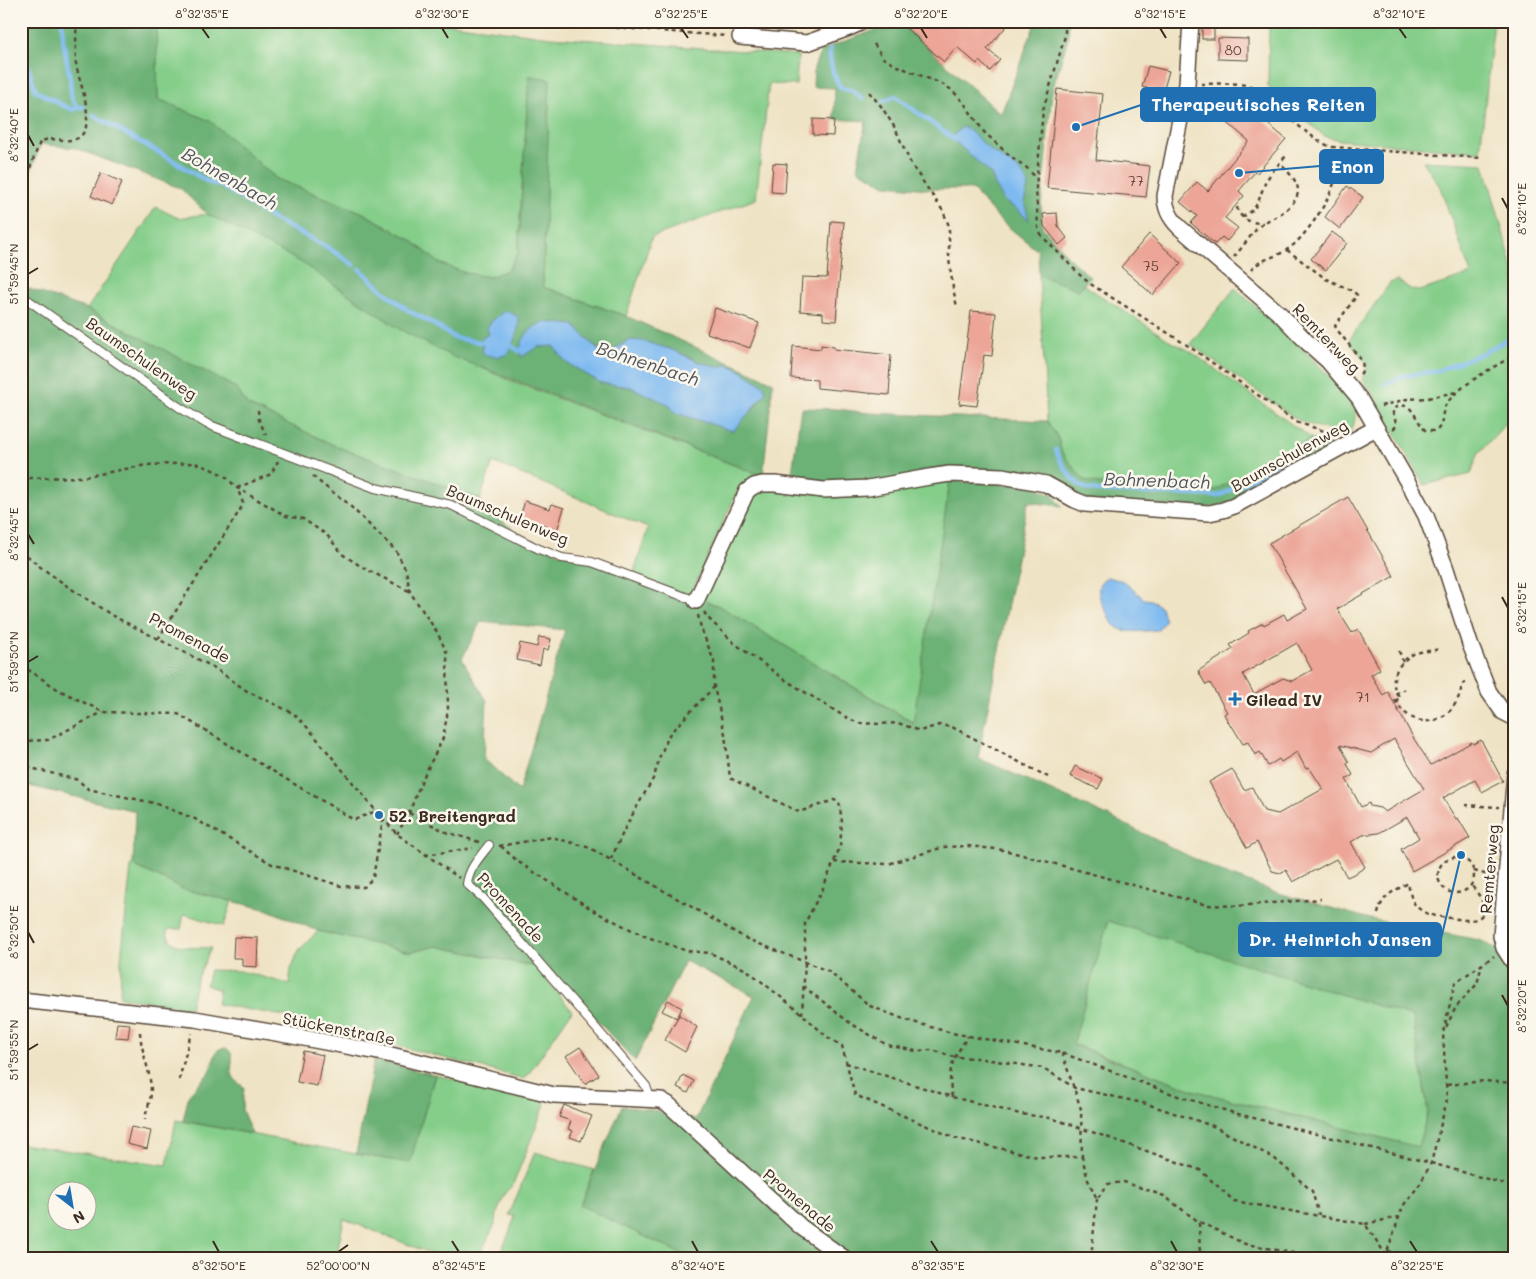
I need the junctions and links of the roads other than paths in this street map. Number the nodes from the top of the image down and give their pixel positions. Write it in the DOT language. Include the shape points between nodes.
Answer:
graph roads {
  1 [pos="864,21"];
  2 [pos="1191,21"];
  3 [pos="740,37"];
  4 [pos="21,295"];
  5 [pos="1379,432"];
  6 [pos="696,601"];
  7 [pos="1515,718"];
  8 [pos="1515,774"];
  9 [pos="489,845"];
  10 [pos="1515,964"];
  11 [pos="21,1000"];
  12 [pos="648,1099"];
  13 [pos="844,1258"];
  1 -- 3 [label="street" via="807,42"];
  2 -- 5 [label="street, Remterweg" via="1187,84 1166,190 1166,208 1175,224 1281,315 1328,361 1352,389"];
  4 -- 6 [label="lane, Baumschulenweg" via="207,424 375,488 451,505 539,549 562,558 592,562"];
  5 -- 6 [label="street, Baumschulenweg" via="1347,443 1234,506 1209,513 1085,504 1046,484 1002,476 950,474 868,488 823,490 762,484 747,491"];
  5 -- 7 [label="street, Remterweg" via="1433,531 1489,692 1502,712"];
  8 -- 10 [label="street, Remterweg" via="1501,936 1504,948"];
  9 -- 12 [label="lane, Promenade" via="472,868 467,884 483,898 646,1086"];
  11 -- 12 [label="street, Stückenstraße" via="195,1018 382,1053 554,1095"];
  12 -- 13 [label="street, Promenade" via="668,1104 801,1227"];
}
